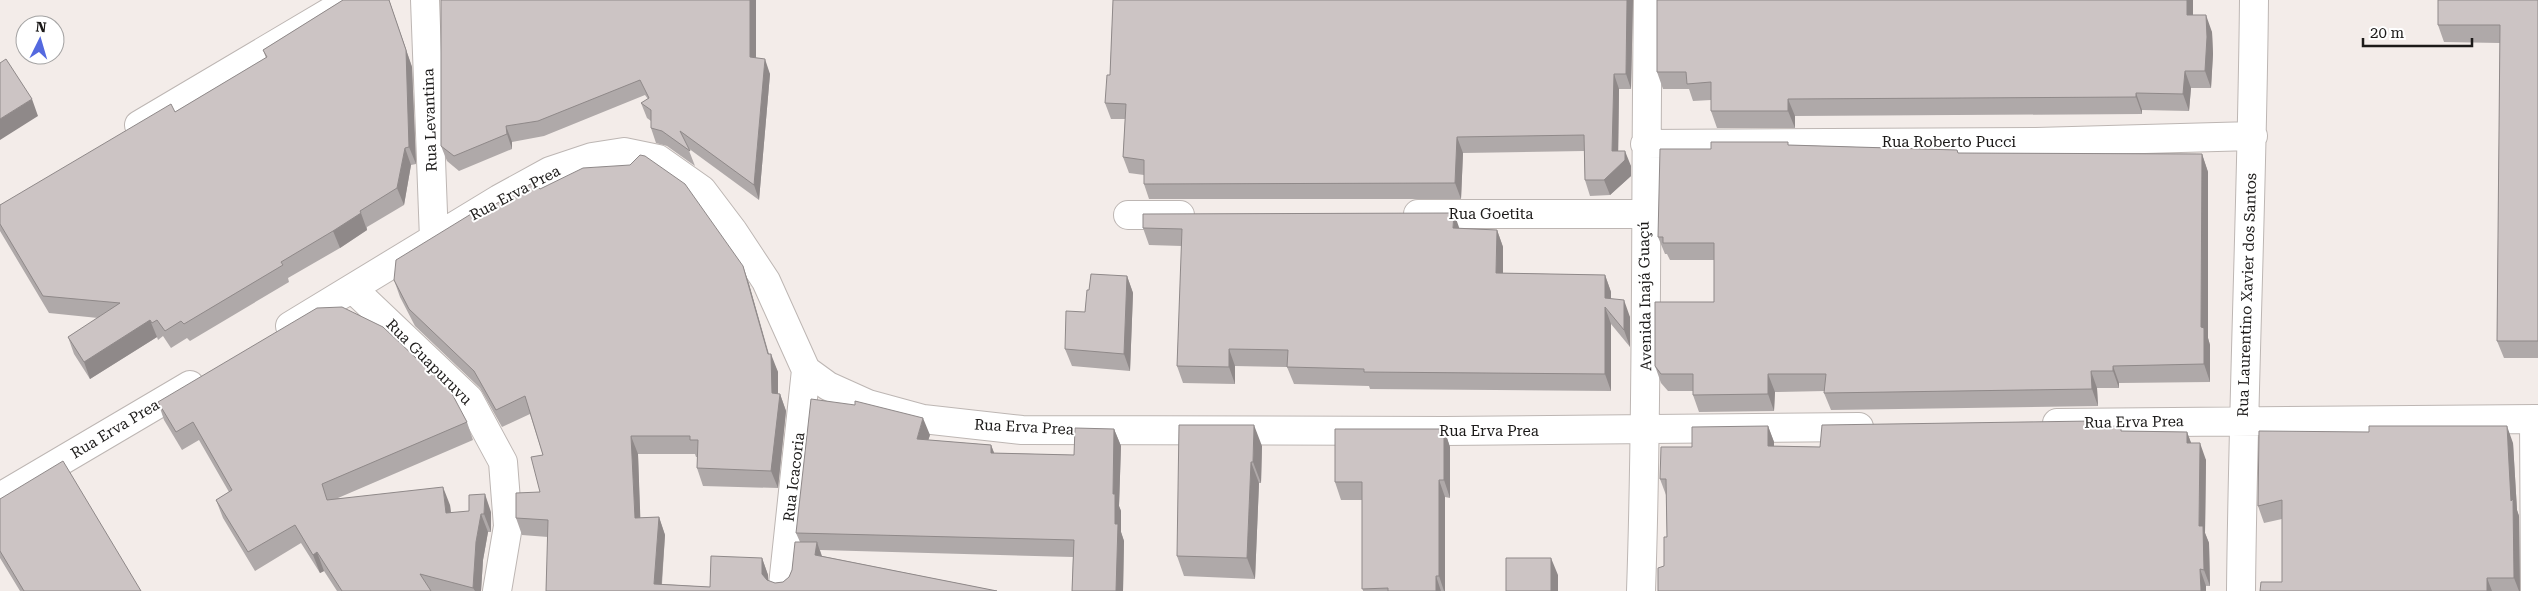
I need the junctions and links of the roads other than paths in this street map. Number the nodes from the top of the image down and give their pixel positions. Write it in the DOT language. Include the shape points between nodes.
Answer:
graph roads {
  1 [pos="350,0"];
  2 [pos="425,0"];
  3 [pos="1648,0"];
  4 [pos="2254,0"];
  5 [pos="2253,136"];
  6 [pos="120,137"];
  7 [pos="1646,144"];
  8 [pos="1207,214"];
  9 [pos="1396,214"];
  10 [pos="1644,214"];
  11 [pos="1128,215"];
  12 [pos="434,239"];
  13 [pos="353,289"];
  14 [pos="269,338"];
  15 [pos="806,370"];
  16 [pos="210,373"];
  17 [pos="2536,419"];
  18 [pos="2243,420"];
  19 [pos="2034,424"];
  20 [pos="1885,426"];
  21 [pos="1646,430"];
  22 [pos="0,497"];
  23 [pos="783,585"];
  24 [pos="497,591"];
  25 [pos="1641,591"];
  26 [pos="2240,591"];
  27 [pos="2535,591"];
  1 -- 6 [label="street"];
  2 -- 12 [label="street, Rua Levantina"];
  3 -- 7 [label="street, Avenida Inajá Guaçú"];
  4 -- 5 [label="street, Rua Laurentino Xavier dos Santos"];
  5 -- 7 [label="street, Rua Roberto Pucci" via="2036,142"];
  5 -- 18 [label="street, Rua Laurentino Xavier dos Santos"];
  7 -- 10 [label="street, Avenida Inajá Guaçú"];
  8 -- 11 [label="street"];
  9 -- 10 [label="street, Rua Goetita"];
  10 -- 21 [label="street, Avenida Inajá Guaçú"];
  12 -- 13 [label="street, Rua Erva Prea"];
  12 -- 15 [label="street, Rua Erva Prea" via="550,171 624,152 658,158 702,190 733,231 766,281"];
  13 -- 14 [label="street, Rua Erva Prea"];
  13 -- 24 [label="street, Rua Guapuruvu" via="469,399 503,462 508,526"];
  15 -- 21 [label="street, Rua Erva Prea" via="828,386 868,404 923,419 1022,430"];
  15 -- 23 [label="street, Rua Icacoria"];
  16 -- 22 [label="street, Rua Erva Prea"];
  17 -- 18 [label="street, Rua Erva Prea"];
  17 -- 27 [label="street"];
  18 -- 19 [label="street, Rua Erva Prea"];
  18 -- 26 [label="street, Rua Laurentino Xavier dos Santos"];
  20 -- 21 [label="street, Rua Erva Prea"];
  21 -- 25 [label="street, Avenida Inajá Guaçú"];
}
